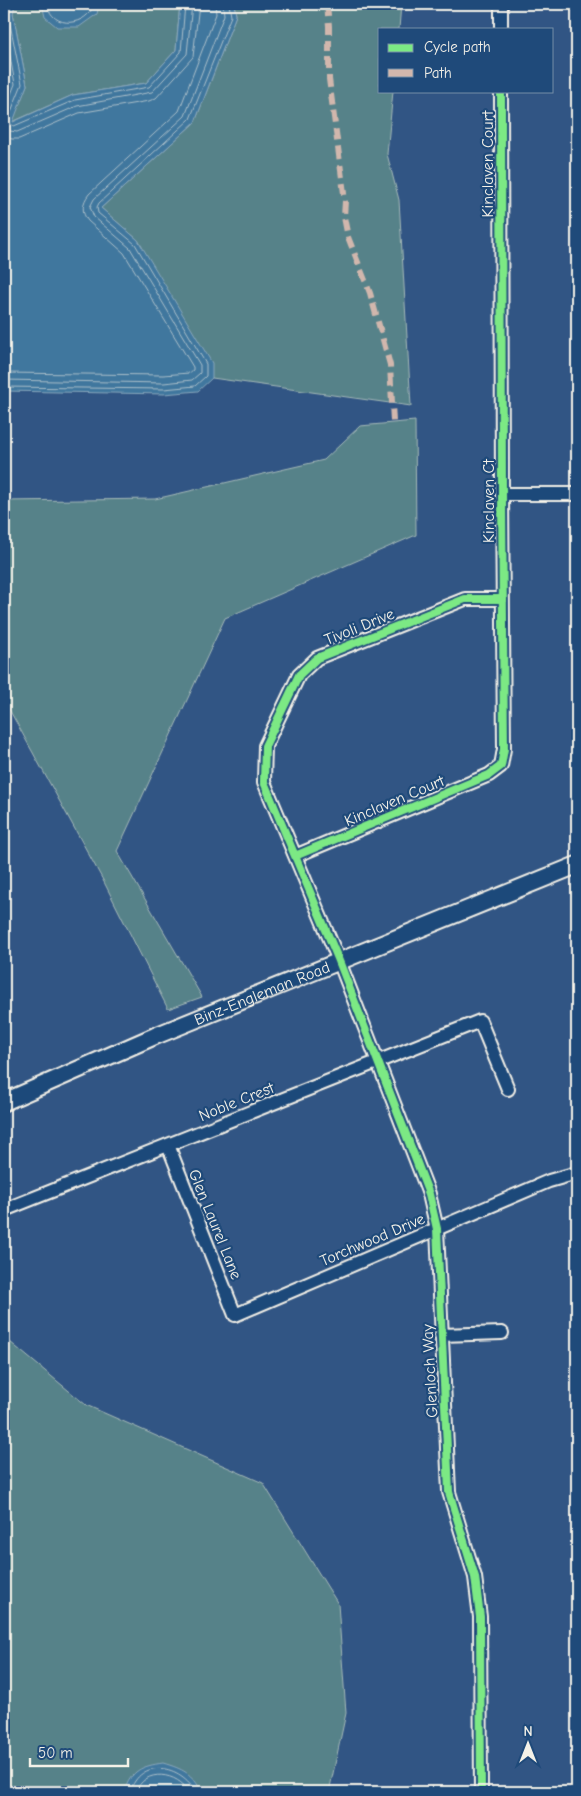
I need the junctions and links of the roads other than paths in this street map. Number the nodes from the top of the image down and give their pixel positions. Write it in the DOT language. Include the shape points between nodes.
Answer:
graph roads {
  1 [pos="501,4"];
  2 [pos="501,28"];
  3 [pos="501,92"];
  4 [pos="501,236"];
  5 [pos="502,494"];
  6 [pos="577,494"];
  7 [pos="502,599"];
  8 [pos="501,766"];
  9 [pos="295,856"];
  10 [pos="577,865"];
  11 [pos="339,962"];
  12 [pos="378,1062"];
  13 [pos="508,1089"];
  14 [pos="4,1102"];
  15 [pos="168,1145"];
  16 [pos="577,1173"];
  17 [pos="4,1210"];
  18 [pos="437,1229"];
  19 [pos="235,1315"];
  20 [pos="502,1333"];
  21 [pos="441,1334"];
  22 [pos="481,1792"];
  1 -- 2 [label="street"];
  3 -- 4 [label="street, Kinclaven Court"];
  4 -- 5 [label="street, Kinclaven Ct"];
  5 -- 6 [label="street"];
  5 -- 7 [label="street, Kinclaven Ct"];
  7 -- 8 [label="street, Kinclaven Ct" via="504,749"];
  7 -- 9 [label="street, Tivoli Drive" via="465,599 317,658 299,675 265,746 264,782"];
  8 -- 9 [label="street, Kinclaven Court" via="489,775"];
  9 -- 11 [label="street, Tivoli Drive"];
  10 -- 11 [label="street, Binz-Engleman Road"];
  11 -- 12 [label="street, Glenloch Way"];
  11 -- 14 [label="street, Binz-Engleman Road" via="155,1036"];
  12 -- 13 [label="street, Noble Crest" via="480,1022"];
  12 -- 15 [label="street, Noble Crest"];
  12 -- 18 [label="street, Glenloch Way" via="429,1194"];
  15 -- 17 [label="street, Noble Crest"];
  15 -- 19 [label="street, Glen Laurel Lane"];
  16 -- 18 [label="street, Torchwood Drive" via="549,1181"];
  18 -- 19 [label="street, Torchwood Drive"];
  18 -- 21 [label="street, Glenloch Way"];
  20 -- 21 [label="street"];
  21 -- 22 [label="street, Glenloch Way" via="449,1492 475,1577 480,1616"];
}
